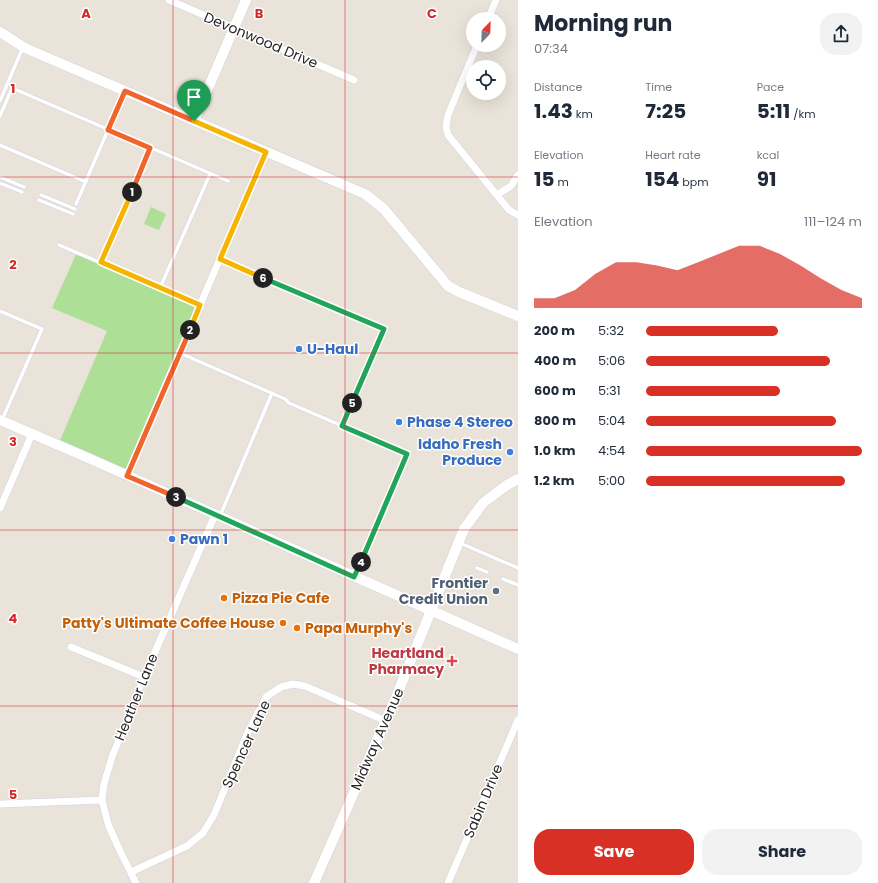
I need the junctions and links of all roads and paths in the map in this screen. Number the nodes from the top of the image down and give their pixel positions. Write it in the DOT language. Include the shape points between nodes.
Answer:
graph roads {
  1 [pos="169,0"];
  2 [pos="246,0"];
  3 [pos="496,0"];
  4 [pos="491,12"];
  5 [pos="234,28"];
  6 [pos="0,32"];
  7 [pos="23,47"];
  8 [pos="474,52"];
  9 [pos="354,80"];
  10 [pos="125,91"];
  11 [pos="0,101"];
  12 [pos="0,116"];
  13 [pos="194,121"];
  14 [pos="108,130"];
  15 [pos="0,146"];
  16 [pos="150,148"];
  17 [pos="266,152"];
  18 [pos="210,174"];
  19 [pos="518,175"];
  20 [pos="0,177"];
  21 [pos="228,181"];
  22 [pos="86,182"];
  23 [pos="0,183"];
  24 [pos="24,187"];
  25 [pos="22,192"];
  26 [pos="42,194"];
  27 [pos="497,195"];
  28 [pos="39,200"];
  29 [pos="76,204"];
  30 [pos="75,209"];
  31 [pos="73,214"];
  32 [pos="518,215"];
  33 [pos="59,244"];
  34 [pos="220,259"];
  35 [pos="101,262"];
  36 [pos="160,288"];
  37 [pos="200,305"];
  38 [pos="0,311"];
  39 [pos="518,316"];
  40 [pos="180,353"];
  41 [pos="272,393"];
  42 [pos="1,421"];
  43 [pos="342,426"];
  44 [pos="32,434"];
  45 [pos="127,476"];
  46 [pos="518,479"];
  47 [pos="0,508"];
  48 [pos="217,516"];
  49 [pos="459,542"];
  50 [pos="477,568"];
  51 [pos="518,568"];
  52 [pos="487,572"];
  53 [pos="354,577"];
  54 [pos="503,579"];
  55 [pos="518,585"];
  56 [pos="432,611"];
  57 [pos="71,647"];
  58 [pos="518,649"];
  59 [pos="144,678"];
  60 [pos="518,720"];
  61 [pos="386,721"];
  62 [pos="102,800"];
  63 [pos="1,804"];
  64 [pos="131,872"];
  65 [pos="136,883"];
  66 [pos="314,883"];
  67 [pos="448,883"];
  1 -- 5 [label="street, Devonwood Drive"];
  2 -- 5 [label="street"];
  3 -- 4 [label="street"];
  5 -- 9 [label="street, Devonwood Drive"];
  5 -- 13 [label="street"];
  6 -- 7 [label="street"];
  7 -- 10 [label="street"];
  7 -- 11 [label="lane"];
  8 -- 27 [label="street" via="448,115 446,126 448,136"];
  10 -- 13 [label="street"];
  10 -- 14 [label="lane"];
  12 -- 14 [label="lane" via="12,88"];
  13 -- 17 [label="street"];
  14 -- 16 [label="lane"];
  14 -- 22 [label="lane"];
  15 -- 22 [label="lane"];
  16 -- 18 [label="lane"];
  16 -- 35 [label="lane"];
  17 -- 34 [label="street"];
  17 -- 39 [label="street" via="365,194 384,208 448,286"];
  18 -- 21 [label="lane"];
  18 -- 36 [label="lane"];
  19 -- 27 [label="street" via="511,186"];
  20 -- 24 [label="lane"];
  22 -- 29 [label="lane"];
  23 -- 25 [label="lane"];
  26 -- 30 [label="lane"];
  27 -- 32 [label="street" via="509,210"];
  28 -- 31 [label="lane"];
  33 -- 35 [label="lane"];
  34 -- 37 [label="street"];
  34 -- 43 [label="lane" via="384,329"];
  35 -- 36 [label="lane"];
  36 -- 37 [label="lane"];
  37 -- 40 [label="street"];
  38 -- 42 [label="lane" via="42,329"];
  40 -- 41 [label="lane"];
  40 -- 45 [label="street"];
  41 -- 43 [label="lane" via="285,399 289,404"];
  41 -- 48 [label="lane"];
  42 -- 44 [label="street"];
  43 -- 53 [label="lane" via="407,454"];
  44 -- 45 [label="street"];
  44 -- 47 [label="street"];
  45 -- 48 [label="street"];
  46 -- 49 [label="street, Midway Avenue" via="482,503"];
  48 -- 53 [label="street"];
  48 -- 59 [label="street, Heather Lane"];
  49 -- 51 [label="lane"];
  49 -- 56 [label="street, Midway Avenue"];
  50 -- 52 [label="lane"];
  53 -- 56 [label="street"];
  54 -- 55 [label="lane"];
  56 -- 58 [label="street"];
  56 -- 61 [label="street, Midway Avenue"];
  57 -- 59 [label="street"];
  59 -- 62 [label="street, Heather Lane" via="112,757"];
  60 -- 67 [label="street, Sabin Drive"];
  61 -- 64 [label="street, Spencer Lane" via="305,686 293,684 281,687 266,697 203,833 188,846"];
  61 -- 66 [label="street, Midway Avenue"];
  62 -- 63 [label="street"];
  62 -- 64 [label="street, Heather Lane" via="108,824"];
  64 -- 65 [label="street, Heather Lane"];
}
